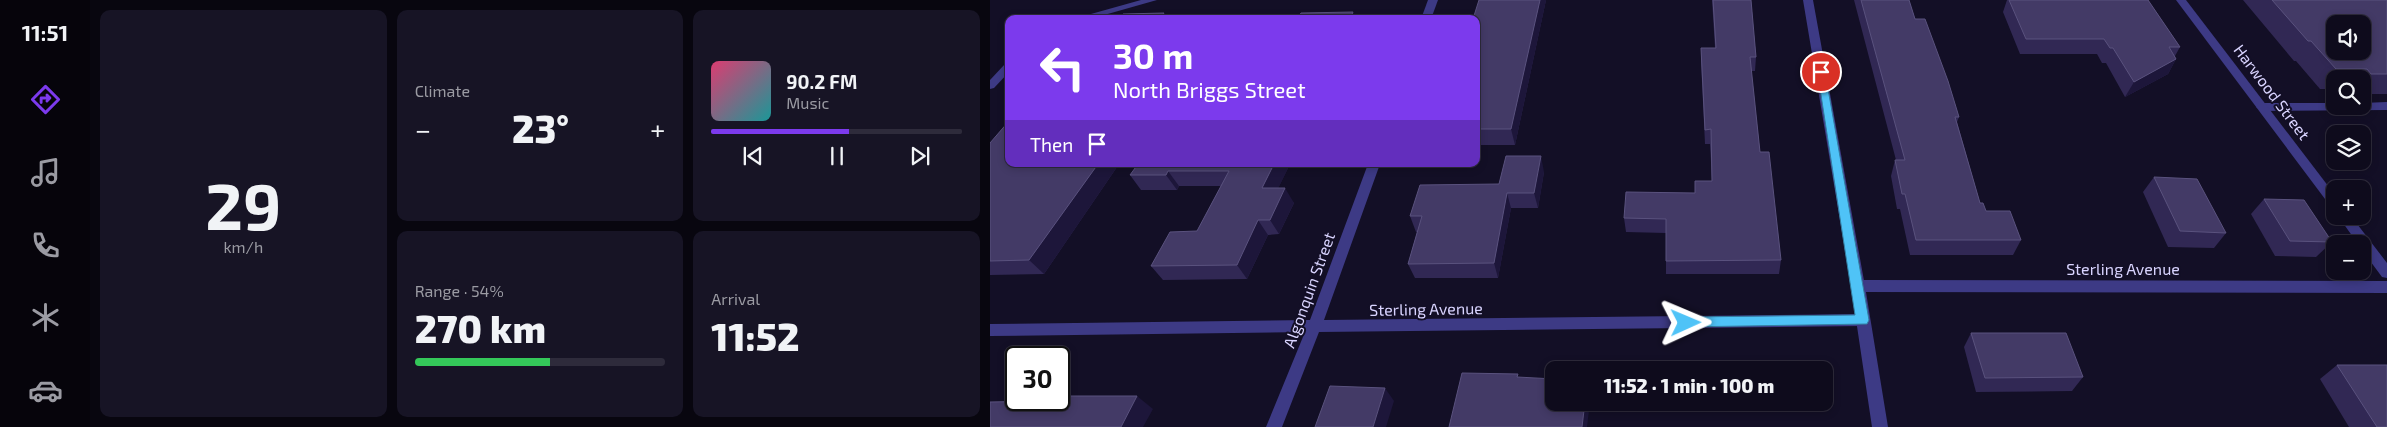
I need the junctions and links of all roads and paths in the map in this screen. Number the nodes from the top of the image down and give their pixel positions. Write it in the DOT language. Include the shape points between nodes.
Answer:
graph roads {
  1 [pos="1152,0"];
  2 [pos="1433,0"];
  3 [pos="1808,0"];
  4 [pos="2181,0"];
  5 [pos="1094,15"];
  6 [pos="1427,15"];
  7 [pos="1005,70"];
  8 [pos="990,86"];
  9 [pos="2387,106"];
  10 [pos="2261,107"];
  11 [pos="1373,167"];
  12 [pos="2326,192"];
  13 [pos="2351,225"];
  14 [pos="2387,274"];
  15 [pos="1858,286"];
  16 [pos="2387,286"];
  17 [pos="1863,320"];
  18 [pos="1314,328"];
  19 [pos="990,330"];
  20 [pos="1274,427"];
  21 [pos="1880,427"];
  1 -- 5 [label="street"];
  2 -- 6 [label="street"];
  3 -- 15 [label="street"];
  4 -- 10 [label="street, Harwood Street"];
  7 -- 8 [label="street"];
  9 -- 10 [label="street"];
  10 -- 12 [label="street, Harwood Street"];
  11 -- 18 [label="street, Algonquin Street"];
  13 -- 14 [label="street"];
  15 -- 16 [label="street, Sterling Avenue"];
  15 -- 17 [label="street"];
  17 -- 18 [label="street, Sterling Avenue"];
  17 -- 21 [label="street"];
  18 -- 19 [label="street, Sterling Avenue"];
  18 -- 20 [label="street, Algonquin Street"];
}
